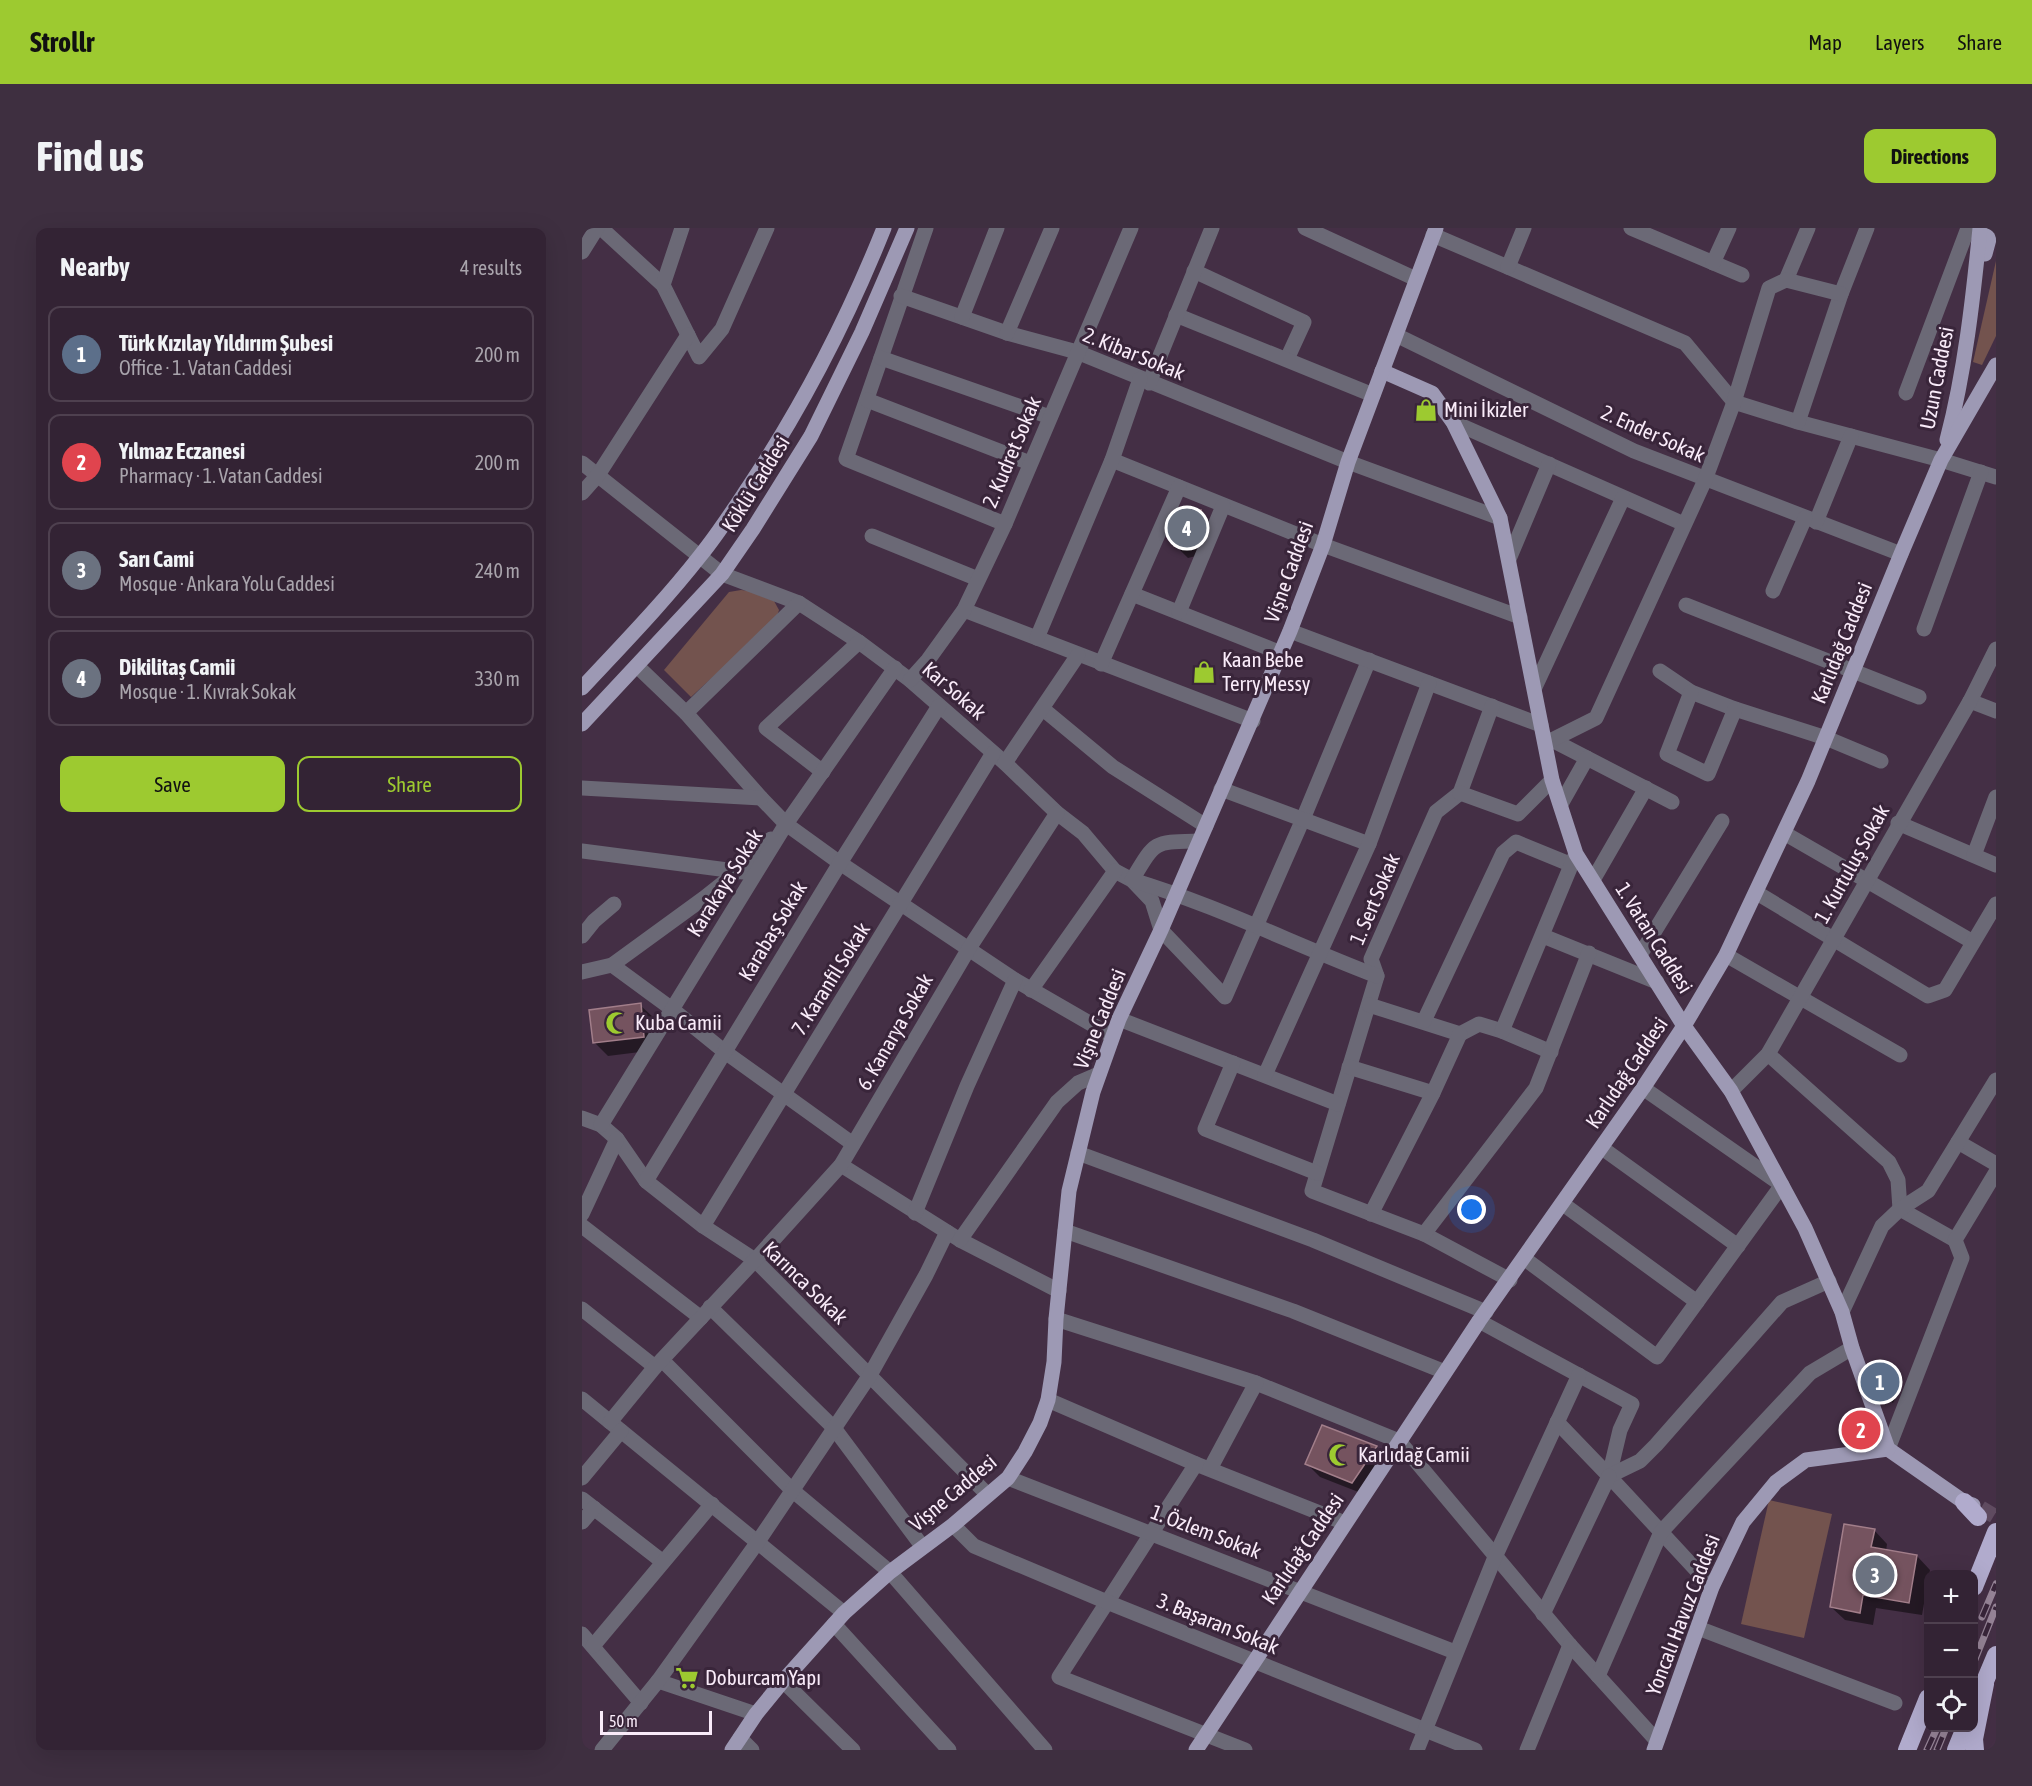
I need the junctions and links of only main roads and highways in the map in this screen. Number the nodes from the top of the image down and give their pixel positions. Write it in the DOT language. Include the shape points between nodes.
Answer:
graph roads {
  1 [pos="884,228"];
  2 [pos="907,228"];
  3 [pos="1980,228"];
  4 [pos="1992,228"];
  5 [pos="1434,232"];
  6 [pos="1972,304"];
  7 [pos="1996,365"];
  8 [pos="1382,371"];
  9 [pos="1941,460"];
  10 [pos="582,688"];
  11 [pos="582,724"];
  12 [pos="1684,1026"];
  13 [pos="1888,1449"];
  14 [pos="1975,1509"];
  15 [pos="1996,1532"];
  16 [pos="1978,1577"];
  17 [pos="1996,1655"];
  18 [pos="1984,1684"];
  19 [pos="1978,1699"];
  20 [pos="1924,1710"];
  21 [pos="1963,1732"];
  22 [pos="736,1744"];
  23 [pos="1656,1745"];
  24 [pos="1196,1750"];
  25 [pos="1907,1750"];
  26 [pos="1956,1750"];
  27 [pos="1975,1750"];
  1 -- 10 [label="main road, Köklü Caddesi" via="842,323 766,460 701,556"];
  2 -- 11 [label="main road, Köklü Caddesi" via="811,436 753,529 722,574"];
  3 -- 6 [label="main road, Uzun Caddesi"];
  4 -- 6 [label="main road, Uzun Caddesi"];
  5 -- 8 [label="main road, Vişne Caddesi"];
  6 -- 9 [label="main road, Uzun Caddesi"];
  7 -- 9 [label="main road, Karlıdağ Caddesi"];
  8 -- 12 [label="main road, 1. Vatan Caddesi" via="1432,393 1453,422 1500,518 1541,725 1549,741 1552,780 1574,859 1593,880"];
  8 -- 22 [label="main road, Vişne Caddesi" via="1290,631 1119,1019 1093,1092 1069,1191 1054,1362 1040,1423 1008,1478 839,1618 756,1714"];
  9 -- 12 [label="main road, Karlıdağ Caddesi" via="1757,893"];
  12 -- 13 [label="main road, 1. Vatan Caddesi" via="1731,1091 1805,1228 1842,1312"];
  12 -- 24 [label="main road, Karlıdağ Caddesi" via="1445,1372"];
  13 -- 14 [label="main road"];
  13 -- 23 [label="main road, Yoncalı Havuz Caddesi" via="1806,1460 1776,1482 1743,1522 1712,1587"];
  15 -- 16 [label="highway"];
  17 -- 18 [label="highway"];
  18 -- 19 [label="highway"];
  18 -- 27 [label="highway"];
  20 -- 25 [label="highway"];
  21 -- 26 [label="highway"];
}
